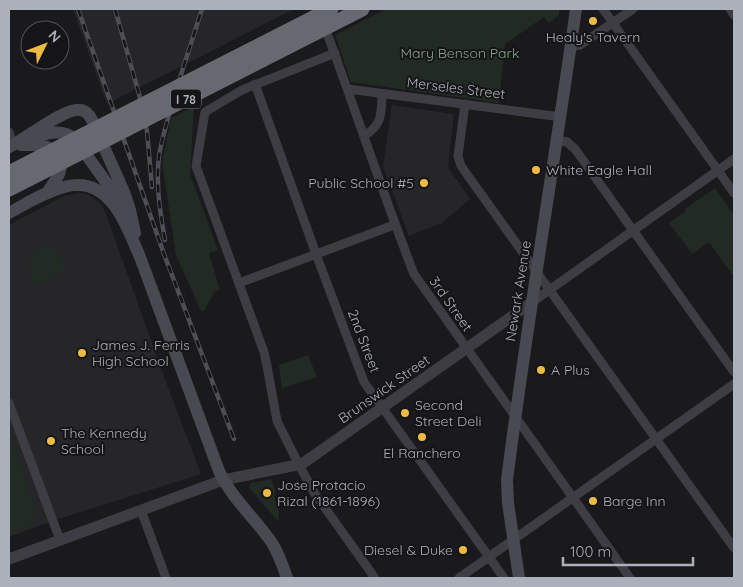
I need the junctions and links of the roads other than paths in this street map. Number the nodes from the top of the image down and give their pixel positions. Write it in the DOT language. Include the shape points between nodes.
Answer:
graph roads {
  1 [pos="318,9"];
  2 [pos="330,9"];
  3 [pos="362,9"];
  4 [pos="576,9"];
  5 [pos="603,9"];
  6 [pos="633,9"];
  7 [pos="730,9"];
  8 [pos="734,15"];
  9 [pos="613,23"];
  10 [pos="571,47"];
  11 [pos="335,53"];
  12 [pos="255,84"];
  13 [pos="348,89"];
  14 [pos="382,94"];
  15 [pos="465,104"];
  16 [pos="561,117"];
  17 [pos="9,132"];
  18 [pos="364,136"];
  19 [pos="557,140"];
  20 [pos="11,146"];
  21 [pos="734,159"];
  22 [pos="718,170"];
  23 [pos="9,173"];
  24 [pos="9,189"];
  25 [pos="48,192"];
  26 [pos="734,193"];
  27 [pos="9,213"];
  28 [pos="394,224"];
  29 [pos="634,230"];
  30 [pos="136,238"];
  31 [pos="316,254"];
  32 [pos="140,257"];
  33 [pos="536,270"];
  34 [pos="239,283"];
  35 [pos="550,290"];
  36 [pos="531,303"];
  37 [pos="466,349"];
  38 [pos="734,372"];
  39 [pos="734,384"];
  40 [pos="9,402"];
  41 [pos="382,408"];
  42 [pos="516,417"];
  43 [pos="656,439"];
  44 [pos="299,465"];
  45 [pos="223,480"];
  46 [pos="572,498"];
  47 [pos="141,510"];
  48 [pos="60,540"];
  49 [pos="514,540"];
  50 [pos="734,548"];
  51 [pos="489,557"];
  52 [pos="9,559"];
  53 [pos="166,578"];
  54 [pos="287,578"];
  55 [pos="376,578"];
  56 [pos="459,578"];
  57 [pos="504,578"];
  58 [pos="519,578"];
  59 [pos="630,578"];
  1 -- 11 [label="street, 3rd Street"];
  2 -- 23 [label="highway, I 78, bridge"];
  3 -- 24 [label="highway, I 78, bridge"];
  4 -- 10 [label="main road, Newark Avenue"];
  5 -- 9 [label="street"];
  6 -- 9 [label="street"];
  7 -- 8 [label="street"];
  9 -- 10 [label="street" via="580,45"];
  9 -- 22 [label="street"];
  10 -- 16 [label="main road, Newark Avenue"];
  11 -- 12 [label="street"];
  11 -- 13 [label="street, 3rd Street"];
  12 -- 31 [label="street, 2nd Street"];
  12 -- 34 [label="street" via="205,112 196,166"];
  13 -- 14 [label="street, Merseles Street"];
  13 -- 18 [label="street, 3rd Street"];
  14 -- 15 [label="street, Merseles Street"];
  14 -- 18 [label="street" via="377,126"];
  15 -- 16 [label="street, Merseles Street"];
  15 -- 33 [label="street" via="458,156 461,166"];
  16 -- 19 [label="main road, Newark Avenue"];
  17 -- 20 [label="street"];
  18 -- 28 [label="street, 3rd Street"];
  19 -- 29 [label="street" via="567,142 575,149"];
  19 -- 33 [label="main road, Newark Avenue"];
  20 -- 25 [label="main road" via="45,146 56,152 60,171"];
  20 -- 30 [label="main road" via="48,133 72,136 119,199"];
  20 -- 30 [label="main road" via="69,111 85,111 124,192"];
  21 -- 22 [label="street, Brunswick Street"];
  22 -- 26 [label="street"];
  22 -- 29 [label="street, Brunswick Street"];
  25 -- 27 [label="main road"];
  25 -- 32 [label="main road" via="74,185 100,191 121,215"];
  28 -- 31 [label="street"];
  28 -- 37 [label="street, 3rd Street" via="414,274"];
  29 -- 35 [label="street, Brunswick Street"];
  29 -- 38 [label="street"];
  30 -- 32 [label="main road"];
  31 -- 34 [label="street"];
  31 -- 41 [label="street, 2nd Street" via="364,382"];
  32 -- 45 [label="main road"];
  33 -- 35 [label="street"];
  33 -- 36 [label="main road, Newark Avenue"];
  34 -- 44 [label="street" via="266,359 277,421"];
  35 -- 36 [label="street, Brunswick Street"];
  35 -- 43 [label="street"];
  36 -- 37 [label="street, Brunswick Street"];
  36 -- 42 [label="main road, Newark Avenue"];
  37 -- 41 [label="street, Brunswick Street"];
  37 -- 42 [label="street, 3rd Street"];
  39 -- 43 [label="street"];
  40 -- 48 [label="street"];
  41 -- 44 [label="street, Brunswick Street"];
  41 -- 51 [label="street, 2nd Street"];
  42 -- 46 [label="street, 3rd Street"];
  42 -- 49 [label="main road, Newark Avenue" via="507,480"];
  43 -- 46 [label="street"];
  43 -- 50 [label="street"];
  44 -- 45 [label="street, Brunswick Street"];
  44 -- 55 [label="street" via="315,494"];
  45 -- 47 [label="street, Brunswick Street"];
  45 -- 54 [label="main road" via="272,544"];
  46 -- 49 [label="street"];
  46 -- 59 [label="street, 3rd Street"];
  47 -- 48 [label="street, Brunswick Street"];
  47 -- 53 [label="street"];
  48 -- 52 [label="street, Brunswick Street"];
  49 -- 51 [label="street"];
  49 -- 58 [label="main road, Newark Avenue"];
  51 -- 56 [label="street"];
  51 -- 57 [label="street, 2nd Street"];
}
